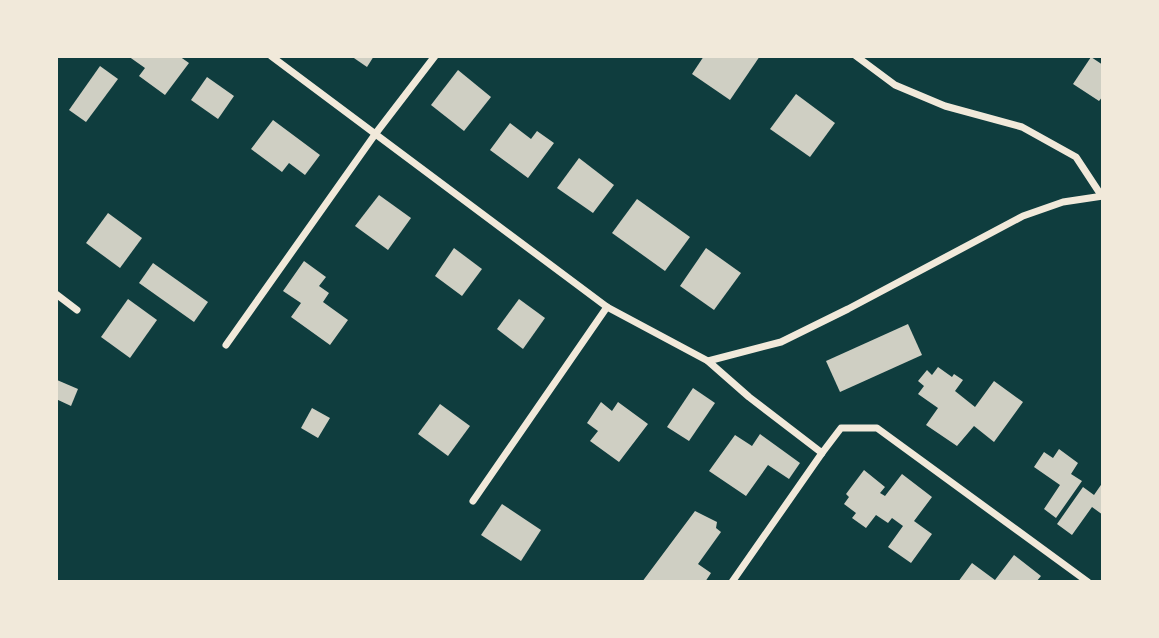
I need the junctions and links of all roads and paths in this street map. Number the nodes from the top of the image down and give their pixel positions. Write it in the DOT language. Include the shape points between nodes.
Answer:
graph roads {
  1 [pos="271,56"];
  2 [pos="435,56"];
  3 [pos="856,56"];
  4 [pos="376,134"];
  5 [pos="1102,196"];
  6 [pos="56,294"];
  7 [pos="607,307"];
  8 [pos="77,310"];
  9 [pos="226,345"];
  10 [pos="708,361"];
  11 [pos="822,453"];
  12 [pos="473,501"];
  13 [pos="732,582"];
  14 [pos="1088,582"];
  1 -- 4 [label="street"];
  2 -- 4 [label="street"];
  3 -- 5 [label="street" via="895,85 945,106 1022,127 1076,158"];
  4 -- 7 [label="street"];
  4 -- 9 [label="street"];
  5 -- 10 [label="street" via="1063,202 1023,216 781,341"];
  6 -- 8 [label="street"];
  7 -- 10 [label="street"];
  7 -- 12 [label="street"];
  10 -- 11 [label="street"];
  11 -- 13 [label="street"];
  11 -- 14 [label="street" via="841,428 877,428"];
}
